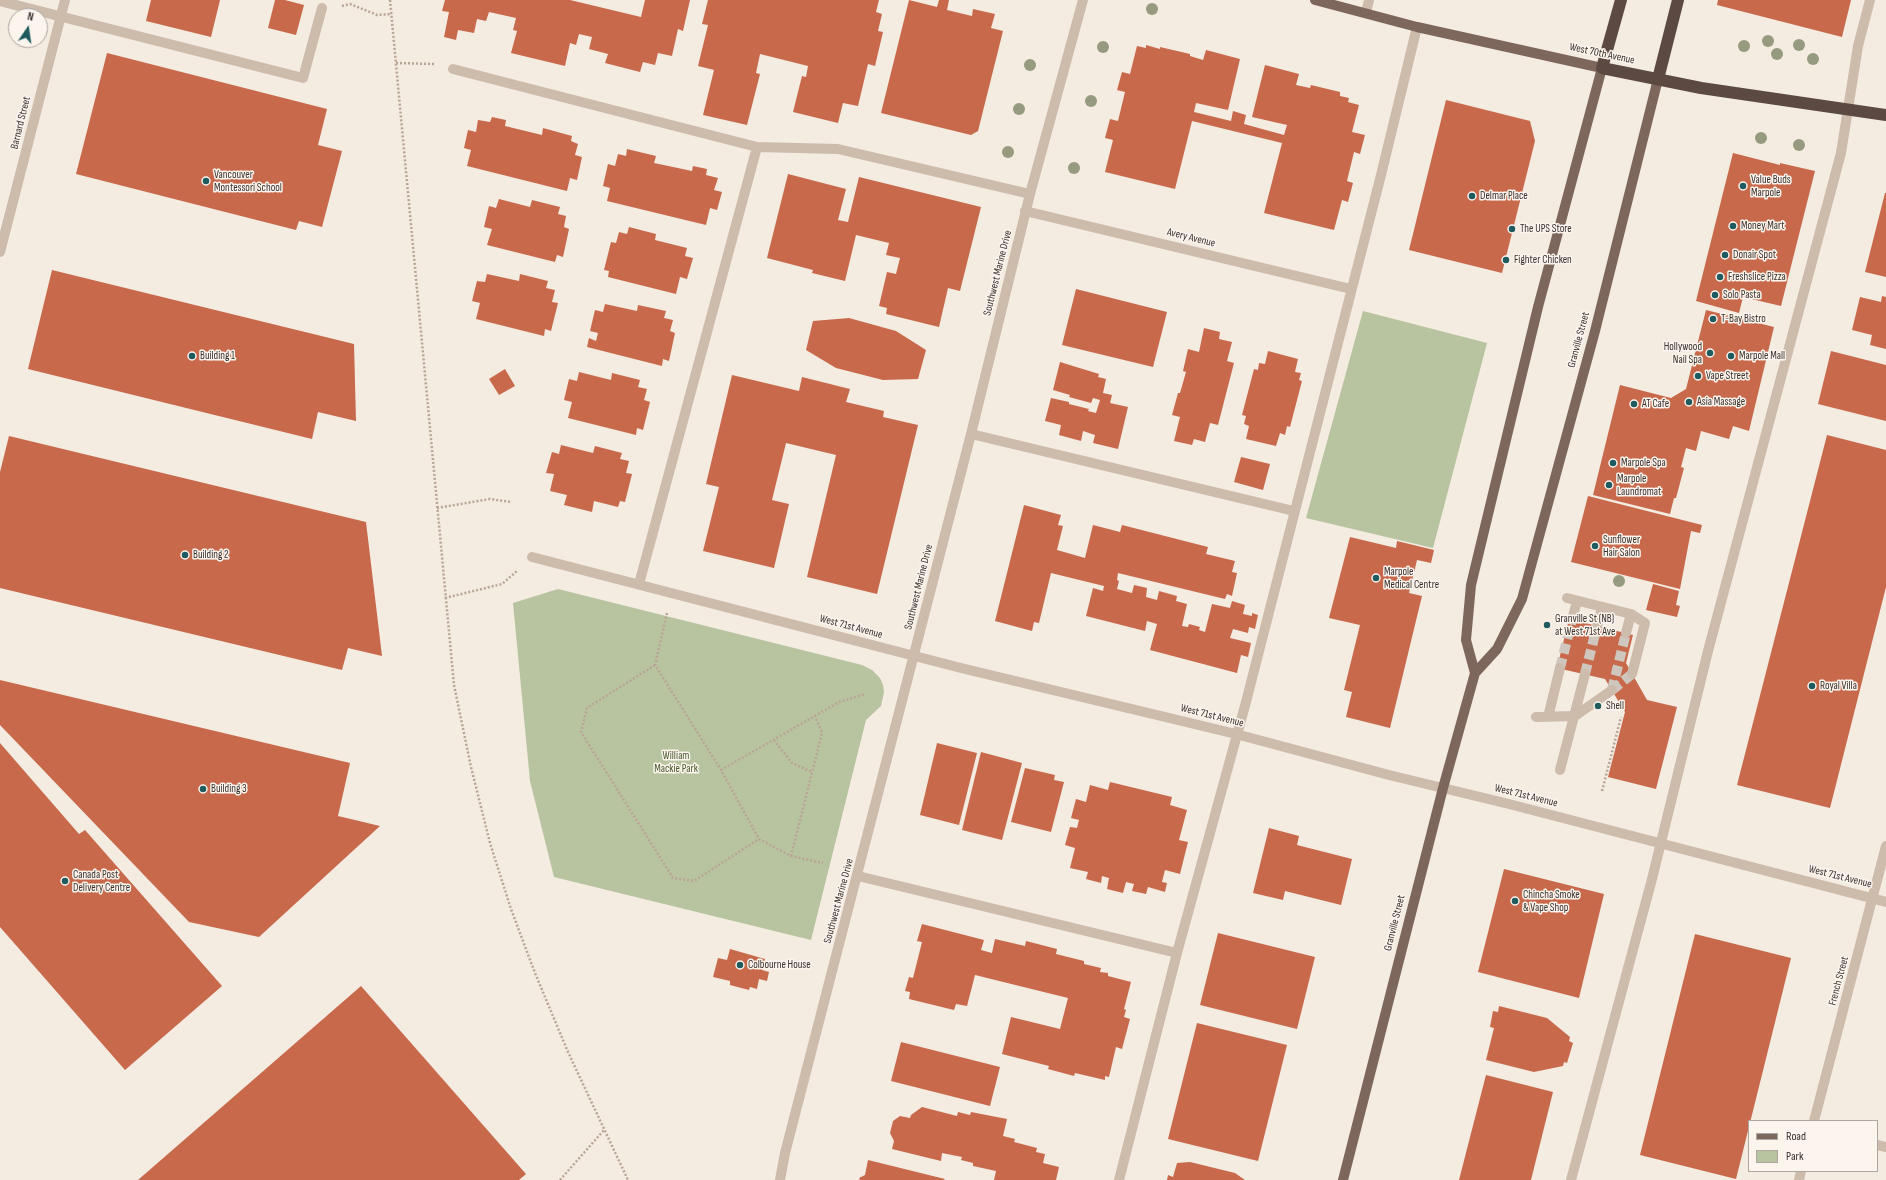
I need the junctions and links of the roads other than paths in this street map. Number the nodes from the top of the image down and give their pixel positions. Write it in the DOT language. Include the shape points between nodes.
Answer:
graph roads {
  1 [pos="65,0"];
  2 [pos="1082,0"];
  3 [pos="1315,0"];
  4 [pos="1369,0"];
  5 [pos="1621,0"];
  6 [pos="1678,0"];
  7 [pos="1870,0"];
  8 [pos="0,1"];
  9 [pos="322,8"];
  10 [pos="1366,13"];
  11 [pos="61,16"];
  12 [pos="1417,26"];
  13 [pos="1602,68"];
  14 [pos="453,69"];
  15 [pos="1658,79"];
  16 [pos="1847,109"];
  17 [pos="1886,115"];
  18 [pos="757,147"];
  19 [pos="1030,194"];
  20 [pos="1025,211"];
  21 [pos="0,252"];
  22 [pos="1351,289"];
  23 [pos="971,434"];
  24 [pos="1294,511"];
  25 [pos="532,557"];
  26 [pos="639,584"];
  27 [pos="1567,598"];
  28 [pos="1577,601"];
  29 [pos="1602,608"];
  30 [pos="1631,614"];
  31 [pos="1572,620"];
  32 [pos="1597,626"];
  33 [pos="1626,633"];
  34 [pos="914,656"];
  35 [pos="1560,668"];
  36 [pos="1474,673"];
  37 [pos="1585,674"];
  38 [pos="1632,674"];
  39 [pos="1612,690"];
  40 [pos="1575,716"];
  41 [pos="1536,717"];
  42 [pos="1548,717"];
  43 [pos="1236,734"];
  44 [pos="1560,770"];
  45 [pos="1443,788"];
  46 [pos="1660,843"];
  47 [pos="1886,846"];
  48 [pos="858,876"];
  49 [pos="1873,898"];
  50 [pos="1886,902"];
  51 [pos="1177,953"];
  52 [pos="1814,1120"];
  53 [pos="780,1180"];
  54 [pos="1119,1180"];
  55 [pos="1342,1180"];
  56 [pos="1571,1180"];
  1 -- 11 [label="street, Barnard Street"];
  2 -- 19 [label="street, Southwest Marine Drive"];
  3 -- 10 [label="main road, West 70th Avenue"];
  4 -- 10 [label="street"];
  5 -- 13 [label="highway, Granville Street"];
  6 -- 15 [label="highway, Granville Street"];
  7 -- 16 [label="street" via="1858,46"];
  8 -- 11 [label="street"];
  9 -- 11 [label="street" via="303,78"];
  10 -- 12 [label="main road, West 70th Avenue"];
  11 -- 21 [label="street, Barnard Street"];
  12 -- 13 [label="main road, West 70th Avenue"];
  12 -- 22 [label="street"];
  13 -- 15 [label="highway, West 70th Avenue"];
  13 -- 36 [label="main road, Granville Street" via="1542,292 1470,584 1466,640"];
  14 -- 18 [label="street"];
  15 -- 16 [label="highway, West 70th Avenue" via="1701,88"];
  15 -- 36 [label="main road, Granville Street" via="1522,599 1497,649"];
  16 -- 17 [label="highway, West 70th Avenue"];
  16 -- 46 [label="street" via="1842,153 1712,636"];
  18 -- 19 [label="street" via="838,149"];
  18 -- 26 [label="street"];
  19 -- 20 [label="street, Southwest Marine Drive"];
  20 -- 22 [label="street, Avery Avenue"];
  20 -- 23 [label="street, Southwest Marine Drive"];
  22 -- 24 [label="street"];
  23 -- 24 [label="street"];
  23 -- 34 [label="street, Southwest Marine Drive"];
  24 -- 43 [label="street"];
  25 -- 26 [label="street, West 71st Avenue"];
  26 -- 34 [label="street, West 71st Avenue"];
  27 -- 28 [label="street"];
  28 -- 29 [label="street"];
  28 -- 31 [label="street"];
  29 -- 30 [label="street"];
  29 -- 32 [label="street"];
  30 -- 33 [label="street"];
  30 -- 38 [label="street" via="1645,623"];
  34 -- 43 [label="street, West 71st Avenue"];
  34 -- 48 [label="street, Southwest Marine Drive"];
  35 -- 42 [label="street"];
  36 -- 45 [label="main road, Granville Street"];
  37 -- 40 [label="street"];
  39 -- 40 [label="street"];
  40 -- 42 [label="street"];
  40 -- 44 [label="street"];
  41 -- 42 [label="street"];
  43 -- 45 [label="street, West 71st Avenue"];
  43 -- 51 [label="street"];
  45 -- 46 [label="street, West 71st Avenue"];
  45 -- 55 [label="main road, Granville Street"];
  46 -- 49 [label="street, West 71st Avenue"];
  46 -- 56 [label="street"];
  47 -- 49 [label="street, French Street"];
  48 -- 51 [label="street"];
  48 -- 53 [label="street, Southwest Marine Drive"];
  49 -- 50 [label="street, West 71st Avenue"];
  49 -- 52 [label="street, French Street"];
  51 -- 54 [label="street"];
}
